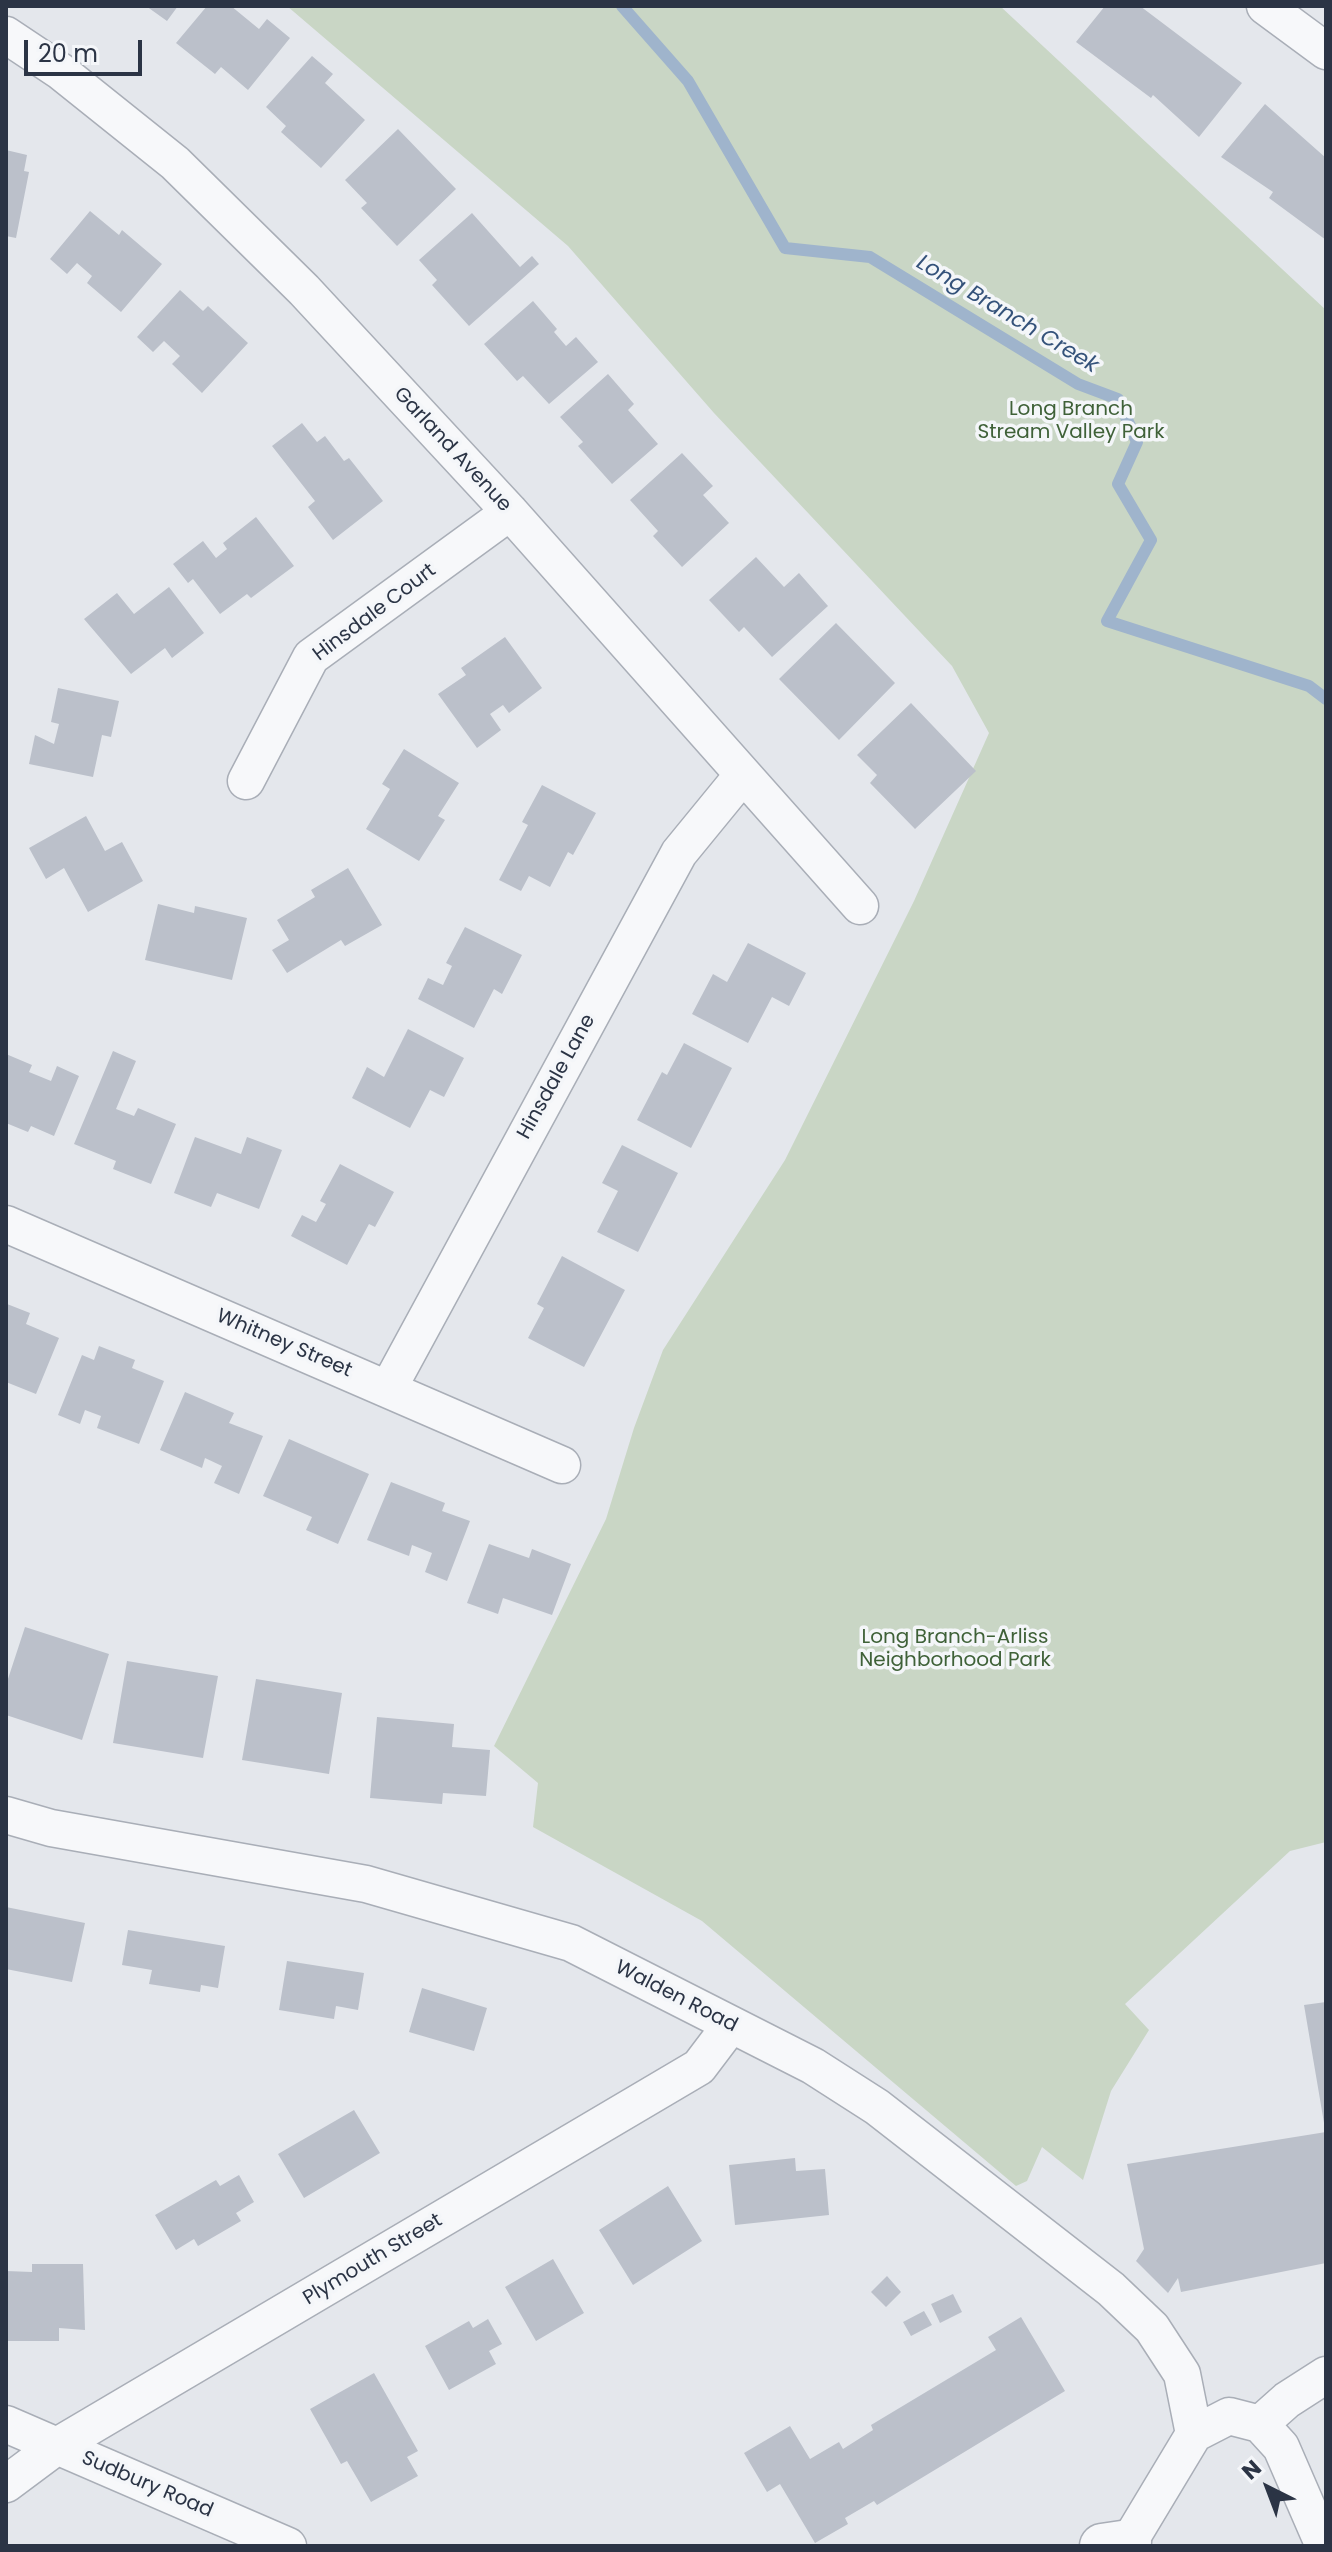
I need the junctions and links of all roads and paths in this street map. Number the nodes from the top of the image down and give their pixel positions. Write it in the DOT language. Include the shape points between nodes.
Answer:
graph roads {
  1 [pos="1265,6"];
  2 [pos="6,35"];
  3 [pos="1322,38"];
  4 [pos="510,512"];
  5 [pos="742,776"];
  6 [pos="246,781"];
  7 [pos="860,906"];
  8 [pos="6,1224"];
  9 [pos="388,1389"];
  10 [pos="562,1465"];
  11 [pos="6,1815"];
  12 [pos="730,2026"];
  13 [pos="1326,2375"];
  14 [pos="6,2424"];
  15 [pos="1260,2424"];
  16 [pos="1194,2434"];
  17 [pos="57,2446"];
  18 [pos="6,2484"];
  19 [pos="1116,2544"];
  20 [pos="288,2546"];
  21 [pos="1324,2546"];
  1 -- 3 [label="street"];
  2 -- 4 [label="street, Garland Avenue" via="175,163 304,290"];
  4 -- 5 [label="street, Garland Avenue"];
  4 -- 6 [label="street, Hinsdale Court" via="311,657"];
  5 -- 7 [label="street, Garland Avenue"];
  5 -- 9 [label="street, Hinsdale Lane" via="679,853"];
  8 -- 9 [label="street, Whitney Street"];
  9 -- 10 [label="street, Whitney Street"];
  11 -- 12 [label="street, Walden Road" via="51,1828 366,1884 571,1943"];
  12 -- 16 [label="street, Walden Road" via="813,2066 877,2107 1111,2289 1152,2328 1182,2374"];
  12 -- 17 [label="street, Plymouth Street" via="699,2067"];
  13 -- 15 [label="street"];
  14 -- 17 [label="street, Sudbury Road"];
  15 -- 16 [label="street" via="1229,2416"];
  15 -- 21 [label="street" via="1281,2447"];
  16 -- 19 [label="street"];
  17 -- 18 [label="street, Plymouth Street"];
  17 -- 20 [label="street, Sudbury Road"];
}
